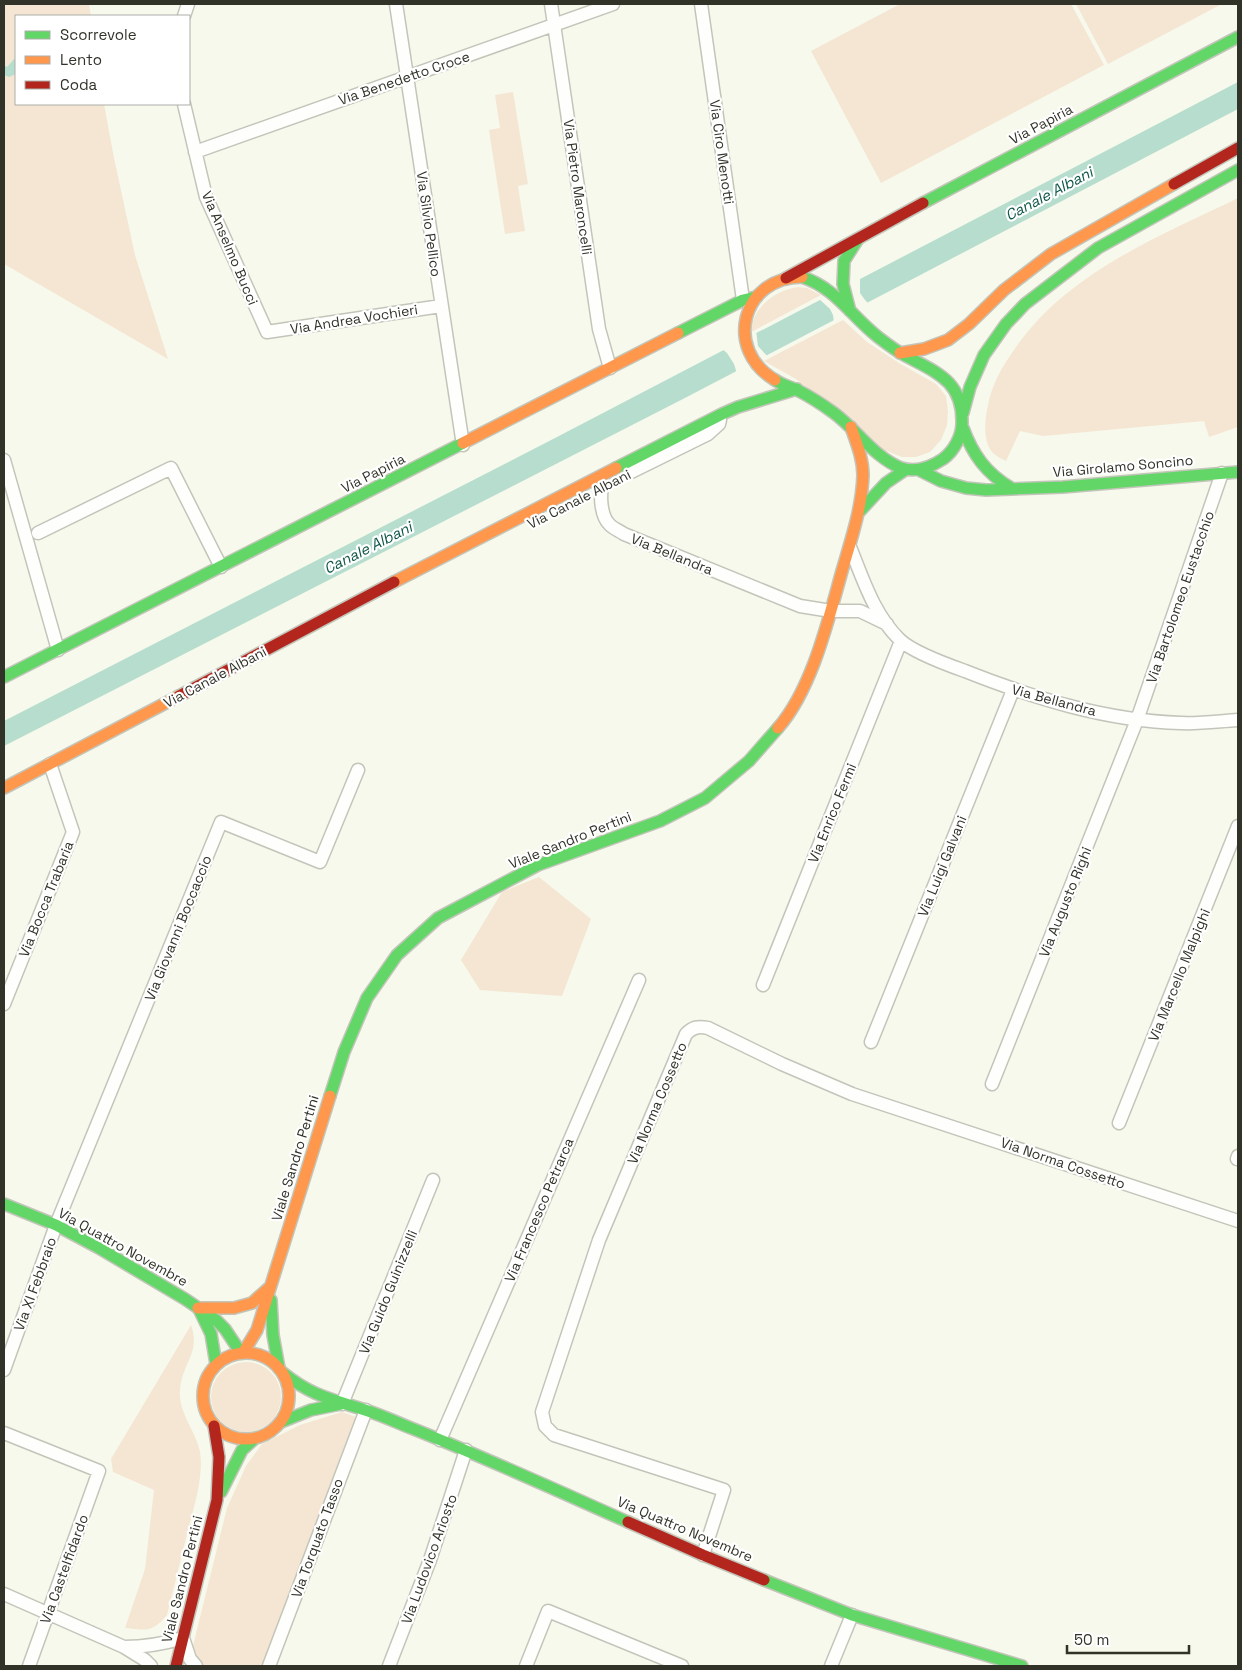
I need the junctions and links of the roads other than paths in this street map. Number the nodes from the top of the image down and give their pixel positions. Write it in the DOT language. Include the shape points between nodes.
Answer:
graph roads {
  1 [pos="396,4"];
  2 [pos="551,4"];
  3 [pos="613,4"];
  4 [pos="701,4"];
  5 [pos="554,26"];
  6 [pos="1238,37"];
  7 [pos="408,76"];
  8 [pos="184,105"];
  9 [pos="1238,148"];
  10 [pos="194,152"];
  11 [pos="1238,170"];
  12 [pos="858,238"];
  13 [pos="786,278"];
  14 [pos="756,298"];
  15 [pos="744,300"];
  16 [pos="441,306"];
  17 [pos="850,311"];
  18 [pos="267,332"];
  19 [pos="900,352"];
  20 [pos="610,368"];
  21 [pos="797,390"];
  22 [pos="963,413"];
  23 [pos="722,414"];
  24 [pos="851,427"];
  25 [pos="963,428"];
  26 [pos="463,444"];
  27 [pos="4,460"];
  28 [pos="905,470"];
  29 [pos="920,471"];
  30 [pos="1238,472"];
  31 [pos="1222,473"];
  32 [pos="602,487"];
  33 [pos="1010,488"];
  34 [pos="859,512"];
  35 [pos="38,533"];
  36 [pos="850,547"];
  37 [pos="425,566"];
  38 [pos="221,567"];
  39 [pos="831,611"];
  40 [pos="887,624"];
  41 [pos="901,641"];
  42 [pos="58,650"];
  43 [pos="4,677"];
  44 [pos="1012,690"];
  45 [pos="1138,720"];
  46 [pos="1238,720"];
  47 [pos="50,764"];
  48 [pos="358,770"];
  49 [pos="4,788"];
  50 [pos="1238,826"];
  51 [pos="639,980"];
  52 [pos="763,984"];
  53 [pos="4,1004"];
  54 [pos="871,1042"];
  55 [pos="992,1084"];
  56 [pos="1119,1123"];
  57 [pos="434,1180"];
  58 [pos="4,1204"];
  59 [pos="1238,1221"];
  60 [pos="56,1225"];
  61 [pos="270,1287"];
  62 [pos="198,1308"];
  63 [pos="242,1353"];
  64 [pos="216,1364"];
  65 [pos="4,1370"];
  66 [pos="281,1371"];
  67 [pos="342,1404"];
  68 [pos="366,1410"];
  69 [pos="281,1422"];
  70 [pos="214,1426"];
  71 [pos="4,1433"];
  72 [pos="253,1440"];
  73 [pos="440,1440"];
  74 [pos="466,1450"];
  75 [pos="217,1500"];
  76 [pos="703,1555"];
  77 [pos="4,1594"];
  78 [pos="48,1613"];
  79 [pos="852,1615"];
  80 [pos="183,1638"];
  81 [pos="124,1647"];
  82 [pos="981,1660"];
  83 [pos="29,1666"];
  84 [pos="150,1666"];
  85 [pos="176,1666"];
  86 [pos="196,1666"];
  87 [pos="269,1666"];
  88 [pos="389,1666"];
  89 [pos="526,1666"];
  90 [pos="682,1666"];
  91 [pos="831,1666"];
  92 [pos="1022,1666"];
  1 -- 7 [label="street, Via Silvio Pellico"];
  2 -- 5 [label="street, Via Pietro Maroncelli"];
  3 -- 5 [label="street, Via Benedetto Croce"];
  4 -- 15 [label="street, Via Ciro Menotti"];
  5 -- 7 [label="street, Via Benedetto Croce"];
  5 -- 20 [label="street, Via Pietro Maroncelli" via="599,330"];
  6 -- 12 [label="main road, Via Papiria"];
  7 -- 10 [label="street, Via Benedetto Croce"];
  7 -- 16 [label="street, Via Silvio Pellico"];
  8 -- 10 [label="street, Via Anselmo Bucci"];
  9 -- 19 [label="main road" via="1051,254 948,340 924,349"];
  10 -- 18 [label="street, Via Anselmo Bucci" via="206,197"];
  11 -- 22 [label="main road" via="1098,248 1025,304 984,354"];
  12 -- 13 [label="main road, Via Papiria"];
  12 -- 17 [label="main road" via="844,261 843,284"];
  13 -- 14 [label="main road, Via Papiria"];
  13 -- 17 [label="main road" via="802,277 824,285"];
  14 -- 15 [label="main road, Via Papiria"];
  14 -- 21 [label="main road" via="744,324 744,340 752,359 776,381"];
  15 -- 20 [label="main road, Via Papiria"];
  16 -- 18 [label="street, Via Andrea Vochieri"];
  16 -- 26 [label="street, Via Silvio Pellico"];
  17 -- 19 [label="main road"];
  19 -- 22 [label="main road" via="928,366 947,381 957,393"];
  20 -- 26 [label="main road, Via Papiria"];
  21 -- 23 [label="main road, Via Canale Albani" via="738,406"];
  21 -- 24 [label="main road"];
  22 -- 25 [label="main road"];
  23 -- 32 [label="street, Via Canale Albani" via="719,424 708,434"];
  23 -- 37 [label="main road, Via Canale Albani"];
  24 -- 28 [label="main road" via="881,456"];
  24 -- 34 [label="main road, Viale Sandro Pertini" via="863,474"];
  25 -- 29 [label="main road" via="949,454 935,466"];
  25 -- 33 [label="main road" via="984,469"];
  26 -- 38 [label="main road, Via Papiria"];
  27 -- 42 [label="street"];
  28 -- 29 [label="main road"];
  28 -- 34 [label="main road, Viale Sandro Pertini" via="881,486"];
  29 -- 33 [label="main road, Via Girolamo Soncino" via="941,482 966,488"];
  30 -- 31 [label="main road, Via Girolamo Soncino"];
  31 -- 33 [label="main road, Via Girolamo Soncino" via="1062,487"];
  31 -- 45 [label="street, Via Bartolomeo Eustacchio"];
  32 -- 37 [label="street, Via Canale Albani" via="450,563"];
  32 -- 39 [label="street, Via Bellandra" via="604,515 609,524 624,534 800,606"];
  34 -- 36 [label="main road, Viale Sandro Pertini"];
  35 -- 38 [label="street" via="170,468"];
  36 -- 39 [label="main road, Viale Sandro Pertini"];
  36 -- 40 [label="street, Via Bellandra" via="870,597"];
  37 -- 47 [label="main road, Via Canale Albani"];
  38 -- 42 [label="main road, Via Papiria"];
  39 -- 40 [label="street, Via Bellandra" via="860,611"];
  39 -- 61 [label="main road, Viale Sandro Pertini" via="810,674 787,718 749,761 705,798 660,820 538,865 438,918 397,955 367,998 344,1052"];
  40 -- 41 [label="street, Via Bellandra"];
  41 -- 44 [label="street, Via Bellandra" via="937,660"];
  41 -- 52 [label="street, Via Enrico Fermi"];
  42 -- 43 [label="main road, Via Papiria"];
  44 -- 45 [label="street, Via Bellandra"];
  44 -- 54 [label="street, Via Luigi Galvani"];
  45 -- 46 [label="street, Via Bellandra" via="1183,724"];
  45 -- 55 [label="street, Via Augusto Righi"];
  47 -- 49 [label="main road, Via Canale Albani"];
  47 -- 53 [label="street, Via Bocca Trabaria" via="73,832"];
  48 -- 60 [label="street, Via Giovanni Boccaccio" via="320,862 221,822"];
  50 -- 56 [label="street, Via Marcello Malpighi"];
  51 -- 73 [label="street, Via Francesco Petrarca"];
  57 -- 67 [label="street, Via Guido Guinizzelli"];
  58 -- 60 [label="main road, Via Quattro Novembre"];
  59 -- 76 [label="street, Via Norma Cossetto" via="852,1094 708,1028 692,1028 686,1034 599,1240 542,1412 545,1426 554,1435 724,1490"];
  60 -- 62 [label="main road, Via Quattro Novembre"];
  60 -- 65 [label="street, Via XI Febbraio"];
  61 -- 62 [label="main road" via="252,1303 234,1308"];
  61 -- 63 [label="main road, Viale Sandro Pertini" via="257,1330"];
  61 -- 66 [label="main road, Viale Sandro Pertini" via="273,1335"];
  62 -- 63 [label="main road, Via Quattro Novembre" via="220,1324"];
  62 -- 64 [label="main road" via="211,1334"];
  63 -- 64 [label="main road"];
  63 -- 66 [label="main road" via="269,1359"];
  64 -- 70 [label="main road, Viale Sandro Pertini" via="204,1384 203,1395 204,1406"];
  66 -- 67 [label="main road, Via Quattro Novembre" via="298,1386"];
  66 -- 69 [label="main road, Viale Sandro Pertini" via="290,1398"];
  67 -- 68 [label="main road, Via Quattro Novembre"];
  67 -- 69 [label="main road" via="311,1410"];
  68 -- 73 [label="main road, Via Quattro Novembre"];
  68 -- 87 [label="street, Via Torquato Tasso"];
  69 -- 72 [label="main road, Viale Sandro Pertini" via="269,1434"];
  70 -- 72 [label="main road" via="225,1435"];
  70 -- 75 [label="main road, Viale Sandro Pertini" via="219,1456"];
  71 -- 78 [label="street, Via Castelfidardo" via="98,1471"];
  72 -- 75 [label="main road, Viale Sandro Pertini" via="242,1450"];
  73 -- 74 [label="main road, Via Quattro Novembre"];
  74 -- 76 [label="main road, Via Quattro Novembre"];
  74 -- 88 [label="street, Via Ludovico Ariosto" via="430,1560"];
  75 -- 80 [label="main road, Viale Sandro Pertini"];
  76 -- 79 [label="main road, Via Quattro Novembre"];
  77 -- 78 [label="street"];
  78 -- 81 [label="street"];
  78 -- 83 [label="street, Via Castelfidardo"];
  79 -- 82 [label="main road, Via Quattro Novembre"];
  79 -- 91 [label="street"];
  80 -- 81 [label="street" via="146,1647"];
  80 -- 85 [label="main road, Viale Sandro Pertini"];
  80 -- 86 [label="street"];
  81 -- 84 [label="street"];
  82 -- 92 [label="main road, Via Quattro Novembre"];
  89 -- 90 [label="street" via="548,1611"];
}
